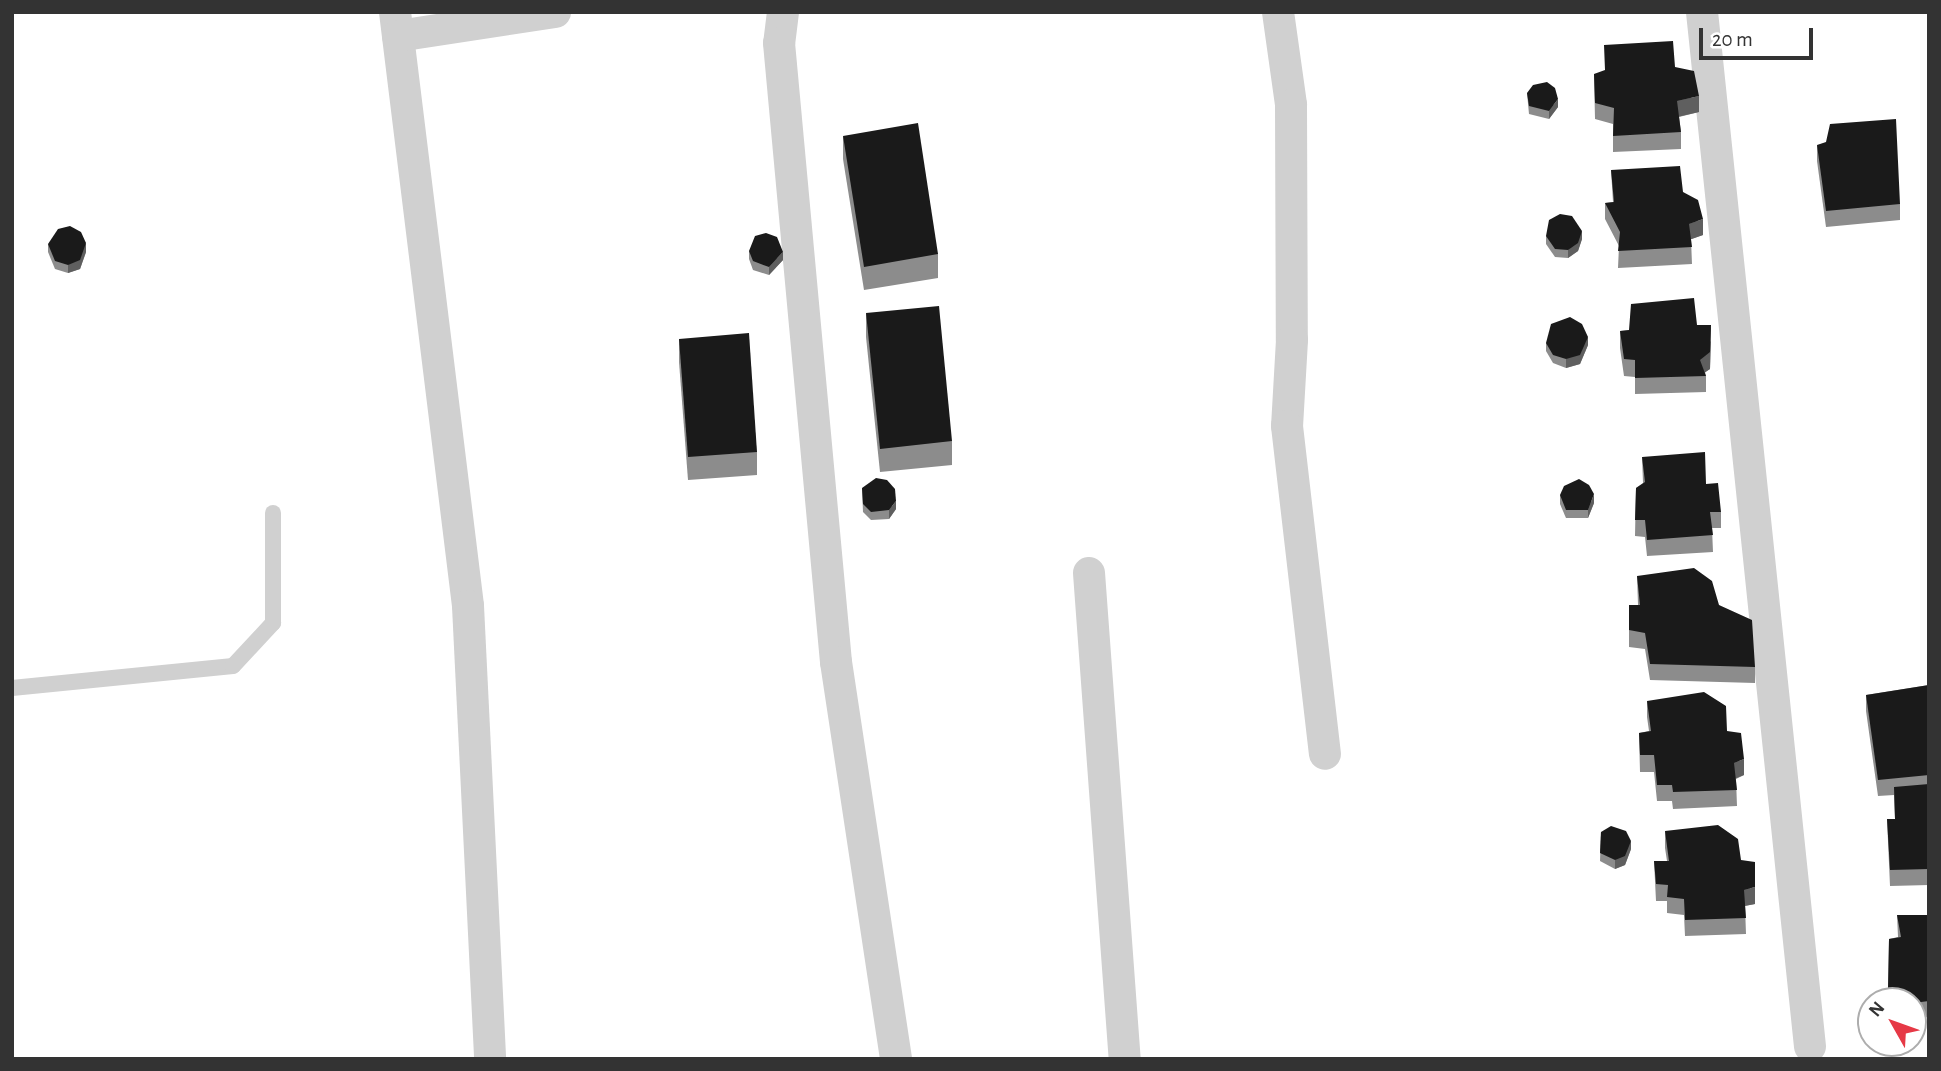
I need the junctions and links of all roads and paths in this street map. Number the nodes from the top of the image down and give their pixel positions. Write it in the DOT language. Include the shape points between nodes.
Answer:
graph roads {
  1 [pos="555,12"];
  2 [pos="783,12"];
  3 [pos="1278,12"];
  4 [pos="1702,12"];
  5 [pos="397,24"];
  6 [pos="272,513"];
  7 [pos="1089,573"];
  8 [pos="12,688"];
  9 [pos="1325,754"];
  10 [pos="1810,1046"];
  11 [pos="490,1059"];
  12 [pos="896,1059"];
  13 [pos="1125,1059"];
  1 -- 5 [label="street"];
  2 -- 12 [label="street" via="779,43 836,663"];
  3 -- 9 [label="street" via="1291,105 1292,340 1287,426"];
  4 -- 10 [label="street"];
  5 -- 11 [label="street" via="468,606"];
  6 -- 8 [label="lane" via="273,623 233,666"];
  7 -- 13 [label="street"];
}
